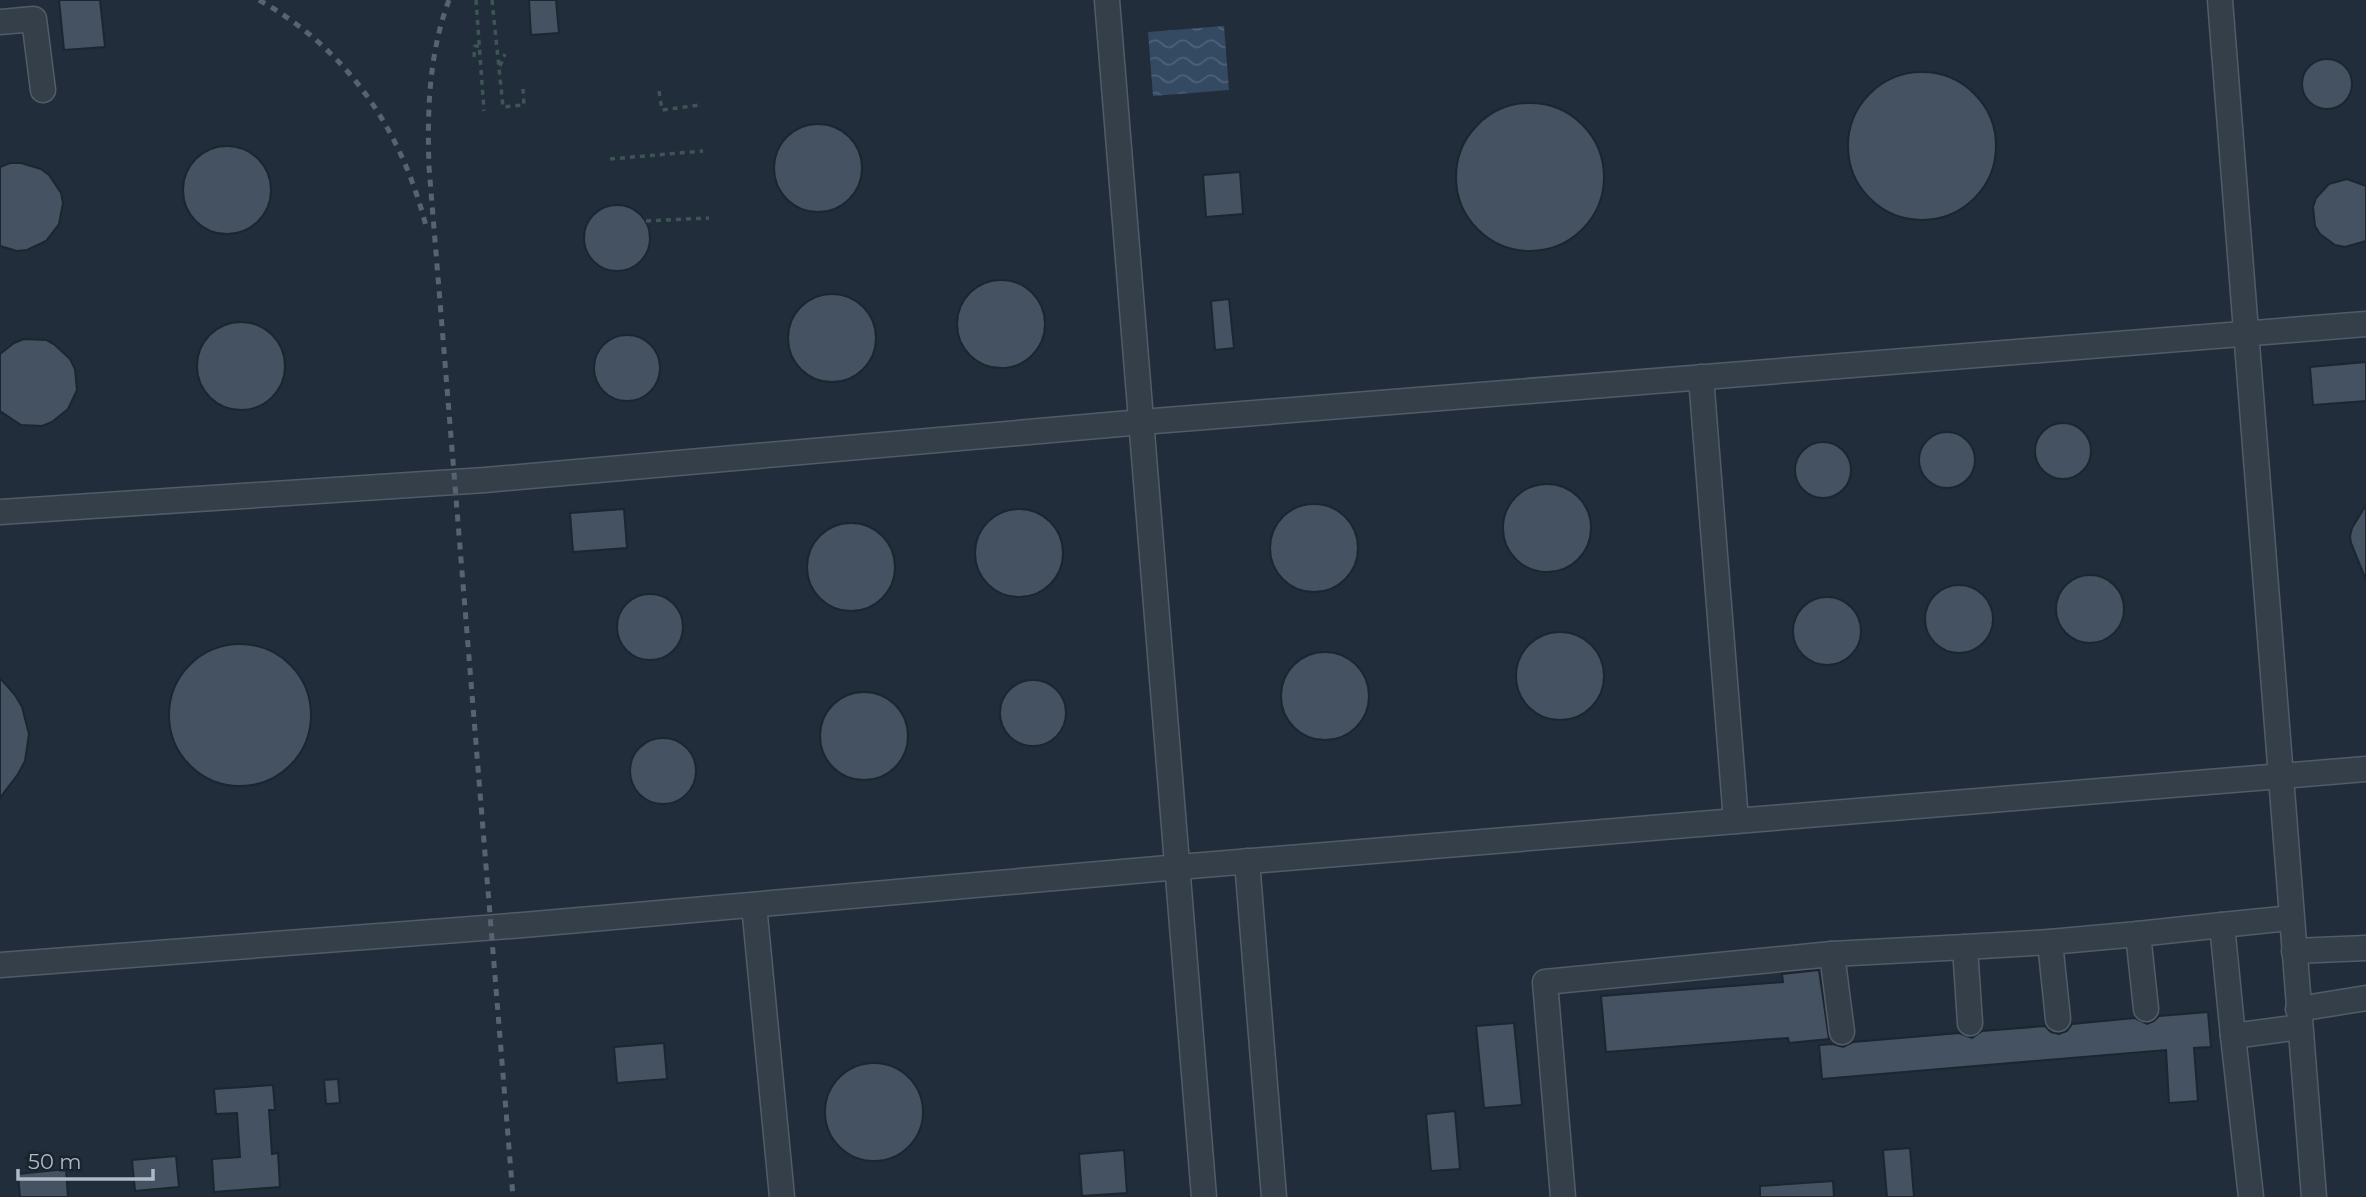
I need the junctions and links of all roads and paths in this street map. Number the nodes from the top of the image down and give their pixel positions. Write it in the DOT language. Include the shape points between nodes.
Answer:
graph roads {
  1 [pos="476,0"];
  2 [pos="492,0"];
  3 [pos="1107,0"];
  4 [pos="2220,0"];
  5 [pos="0,22"];
  6 [pos="479,46"];
  7 [pos="505,54"];
  8 [pos="474,57"];
  9 [pos="499,68"];
  10 [pos="523,89"];
  11 [pos="43,90"];
  12 [pos="659,91"];
  13 [pos="700,106"];
  14 [pos="484,111"];
  15 [pos="703,151"];
  16 [pos="610,159"];
  17 [pos="709,218"];
  18 [pos="646,221"];
  19 [pos="2366,324"];
  20 [pos="2246,332"];
  21 [pos="1701,377"];
  22 [pos="1142,422"];
  23 [pos="0,512"];
  24 [pos="2366,769"];
  25 [pos="2280,776"];
  26 [pos="1736,821"];
  27 [pos="1247,861"];
  28 [pos="1179,867"];
  29 [pos="754,905"];
  30 [pos="2291,918"];
  31 [pos="2222,925"];
  32 [pos="2138,934"];
  33 [pos="2050,942"];
  34 [pos="1965,947"];
  35 [pos="2366,948"];
  36 [pos="2294,951"];
  37 [pos="1832,954"];
  38 [pos="0,965"];
  39 [pos="2366,998"];
  40 [pos="2146,1009"];
  41 [pos="2299,1018"];
  42 [pos="2057,1019"];
  43 [pos="1970,1023"];
  44 [pos="1842,1032"];
  45 [pos="2233,1036"];
  46 [pos="782,1197"];
  47 [pos="1204,1197"];
  48 [pos="1274,1197"];
  49 [pos="1563,1197"];
  50 [pos="2251,1197"];
  51 [pos="2314,1197"];
  1 -- 6 [label="path"];
  2 -- 9 [label="path"];
  3 -- 22 [label="lane"];
  4 -- 20 [label="lane"];
  5 -- 11 [label="lane" via="34,19"];
  6 -- 8 [label="path" via="475,46"];
  6 -- 14 [label="path"];
  7 -- 9 [label="path"];
  9 -- 10 [label="path" via="503,107 524,104"];
  12 -- 13 [label="path" via="662,110"];
  15 -- 16 [label="path"];
  17 -- 18 [label="path"];
  19 -- 20 [label="lane"];
  20 -- 21 [label="lane"];
  20 -- 25 [label="lane"];
  21 -- 22 [label="lane"];
  21 -- 26 [label="lane"];
  22 -- 23 [label="lane" via="499,479"];
  22 -- 28 [label="lane"];
  24 -- 25 [label="lane"];
  25 -- 26 [label="lane"];
  25 -- 30 [label="lane"];
  26 -- 27 [label="lane"];
  27 -- 28 [label="lane"];
  27 -- 48 [label="lane"];
  28 -- 29 [label="lane"];
  28 -- 47 [label="lane"];
  29 -- 38 [label="lane"];
  29 -- 46 [label="lane"];
  30 -- 31 [label="lane"];
  30 -- 36 [label="lane"];
  31 -- 32 [label="lane"];
  31 -- 45 [label="lane"];
  32 -- 33 [label="lane"];
  32 -- 40 [label="lane"];
  33 -- 34 [label="lane"];
  33 -- 42 [label="lane"];
  34 -- 37 [label="lane"];
  34 -- 43 [label="lane"];
  35 -- 36 [label="lane"];
  36 -- 41 [label="lane"];
  37 -- 44 [label="lane"];
  37 -- 49 [label="lane" via="1545,982"];
  39 -- 41 [label="lane"];
  41 -- 45 [label="lane"];
  41 -- 51 [label="lane"];
  45 -- 50 [label="lane"];
}
